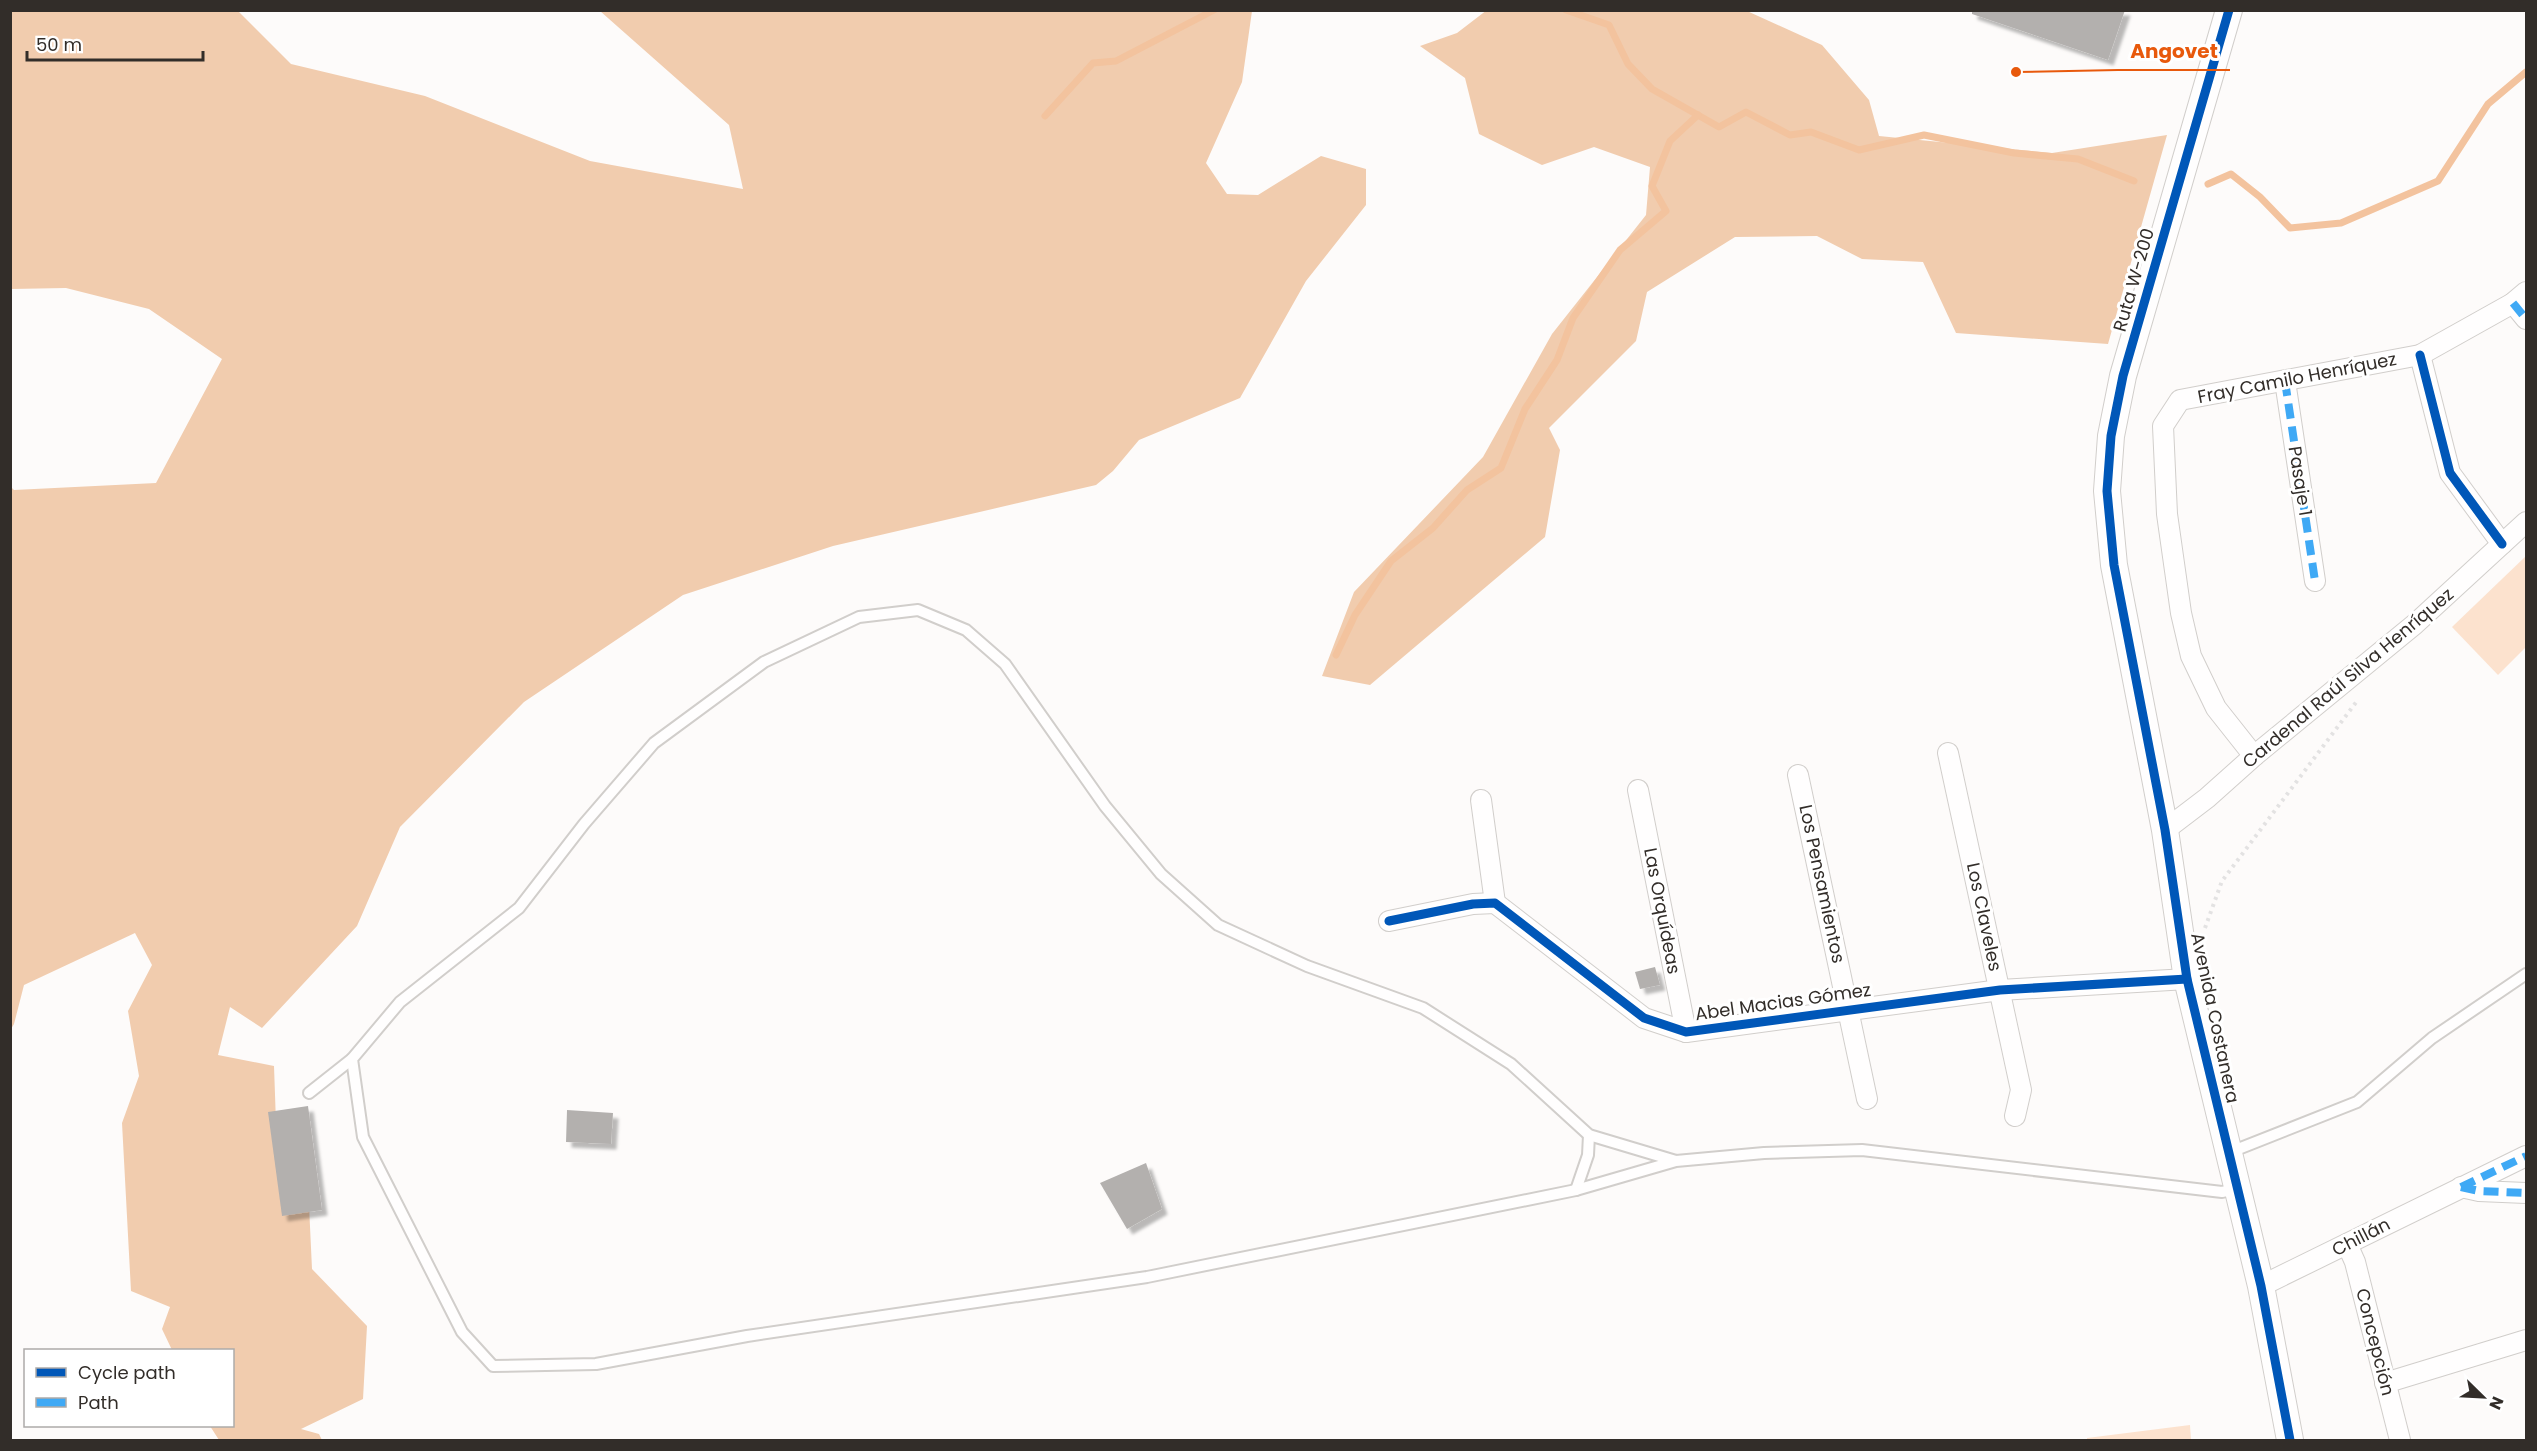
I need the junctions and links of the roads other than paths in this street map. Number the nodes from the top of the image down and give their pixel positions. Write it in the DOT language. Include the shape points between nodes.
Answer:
graph roads {
  1 [pos="2229,10"];
  2 [pos="2520,298"];
  3 [pos="2526,319"];
  4 [pos="2420,355"];
  5 [pos="2285,381"];
  6 [pos="2526,522"];
  7 [pos="2502,544"];
  8 [pos="2114,565"];
  9 [pos="2315,581"];
  10 [pos="1948,753"];
  11 [pos="2254,756"];
  12 [pos="1798,775"];
  13 [pos="1638,790"];
  14 [pos="1481,800"];
  15 [pos="2165,830"];
  16 [pos="1495,903"];
  17 [pos="1389,921"];
  18 [pos="2526,974"];
  19 [pos="2187,979"];
  20 [pos="2000,990"];
  21 [pos="1850,1010"];
  22 [pos="1686,1032"];
  23 [pos="352,1059"];
  24 [pos="309,1093"];
  25 [pos="1867,1099"];
  26 [pos="2015,1116"];
  27 [pos="1589,1136"];
  28 [pos="2228,1153"];
  29 [pos="2526,1156"];
  30 [pos="1676,1161"];
  31 [pos="2461,1187"];
  32 [pos="2236,1189"];
  33 [pos="1576,1190"];
  34 [pos="2526,1193"];
  35 [pos="2347,1244"];
  36 [pos="2261,1286"];
  37 [pos="2526,1340"];
  38 [pos="2385,1383"];
  39 [pos="2290,1440"];
  40 [pos="2400,1440"];
  1 -- 8 [label="street, Ruta W-200" via="2123,376 2111,436 2107,490"];
  2 -- 3 [label="street"];
  2 -- 4 [label="street, Fray Camilo Henríquez"];
  4 -- 5 [label="street, Fray Camilo Henríquez"];
  4 -- 7 [label="street" via="2450,473"];
  5 -- 9 [label="street, Pasaje 1"];
  5 -- 11 [label="street, Fray Camilo Henríquez" via="2180,400 2163,426 2167,514 2191,656 2216,708"];
  6 -- 7 [label="street, Cardenal Raúl Silva Henríquez"];
  7 -- 11 [label="street, Cardenal Raúl Silva Henríquez" via="2415,624"];
  8 -- 15 [label="street, Avenida Costanera"];
  10 -- 20 [label="street, Los Claveles"];
  11 -- 15 [label="street, Cardenal Raúl Silva Henríquez"];
  12 -- 21 [label="street, Los Pensamientos"];
  13 -- 22 [label="street, Las Orquídeas"];
  14 -- 16 [label="street"];
  15 -- 19 [label="street, Avenida Costanera"];
  16 -- 17 [label="street"];
  16 -- 22 [label="street, Abel Macias Gómez" via="1644,1018"];
  18 -- 28 [label="lane" via="2432,1038 2357,1102"];
  19 -- 20 [label="street, Abel Macias Gómez"];
  19 -- 28 [label="street, Avenida Costanera"];
  20 -- 21 [label="street, Abel Macias Gómez"];
  20 -- 26 [label="street, Los Claveles" via="2021,1090"];
  21 -- 22 [label="street, Abel Macias Gómez"];
  21 -- 25 [label="street, Los Pensamientos"];
  23 -- 24 [label="lane"];
  23 -- 27 [label="lane" via="400,1002 519,908 584,824 654,744 764,662 859,617 918,610 966,630 1005,664 1106,806 1161,874 1218,925 1307,966 1423,1008 1510,1064"];
  23 -- 33 [label="lane" via="363,1137 462,1332 493,1366 596,1364 747,1336 1147,1277"];
  27 -- 30 [label="lane"];
  27 -- 33 [label="lane" via="1588,1155"];
  28 -- 32 [label="street, Avenida Costanera"];
  29 -- 31 [label="street, Chillán"];
  30 -- 32 [label="lane" via="1862,1149 2222,1192"];
  30 -- 33 [label="lane"];
  31 -- 34 [label="street"];
  31 -- 35 [label="street, Chillán"];
  32 -- 36 [label="street, Avenida Costanera"];
  35 -- 36 [label="street, Chillán"];
  35 -- 38 [label="street, Concepción"];
  36 -- 39 [label="street, Avenida Costanera"];
  37 -- 38 [label="street"];
  38 -- 40 [label="street, Concepción"];
}
